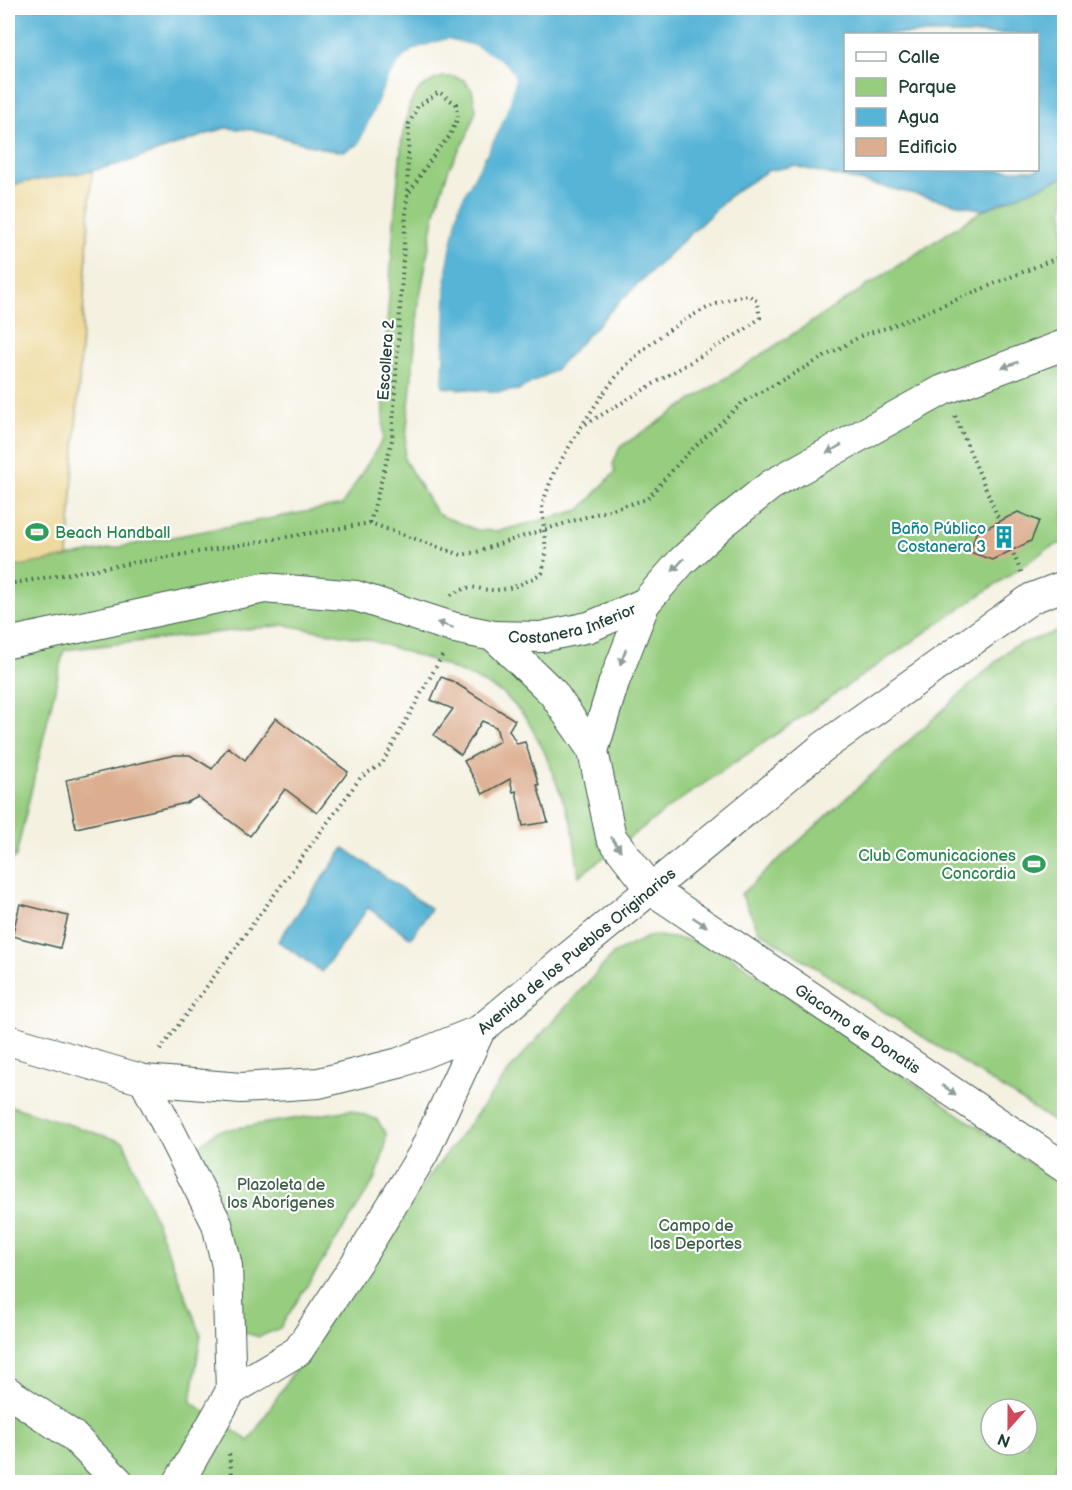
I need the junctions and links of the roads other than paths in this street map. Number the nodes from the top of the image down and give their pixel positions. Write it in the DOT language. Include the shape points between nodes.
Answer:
graph roads {
  1 [pos="1065,345"];
  2 [pos="1065,586"];
  3 [pos="645,603"];
  4 [pos="494,636"];
  5 [pos="8,643"];
  6 [pos="593,751"];
  7 [pos="652,890"];
  8 [pos="480,1030"];
  9 [pos="8,1040"];
  10 [pos="140,1079"];
  11 [pos="1065,1167"];
  12 [pos="231,1391"];
  13 [pos="8,1392"];
  14 [pos="119,1482"];
  15 [pos="179,1482"];
  1 -- 3 [label="street, Costanera Inferior, one-way" via="944,390 771,485 681,561"];
  2 -- 7 [label="street, Avenida de los Pueblos Originarios" via="1032,598 824,747"];
  3 -- 4 [label="street, Costanera Inferior" via="589,627 541,637"];
  3 -- 6 [label="street, one-way" via="614,682"];
  4 -- 5 [label="street, Costanera Inferior, one-way" via="455,628 356,596 264,588"];
  4 -- 6 [label="street" via="553,693"];
  6 -- 7 [label="street, Giacomo de Donatis, one-way" via="611,837"];
  7 -- 8 [label="street, Avenida de los Pueblos Originarios"];
  7 -- 11 [label="street, Giacomo de Donatis, one-way"];
  8 -- 10 [label="street, Avenida de los Pueblos Originarios" via="399,1063 319,1083 241,1088"];
  8 -- 12 [label="street" via="423,1154 298,1350"];
  9 -- 10 [label="street, Avenida de los Pueblos Originarios"];
  10 -- 12 [label="street" via="217,1224 227,1266"];
  12 -- 15 [label="street"];
  13 -- 14 [label="street" via="73,1436"];
}
